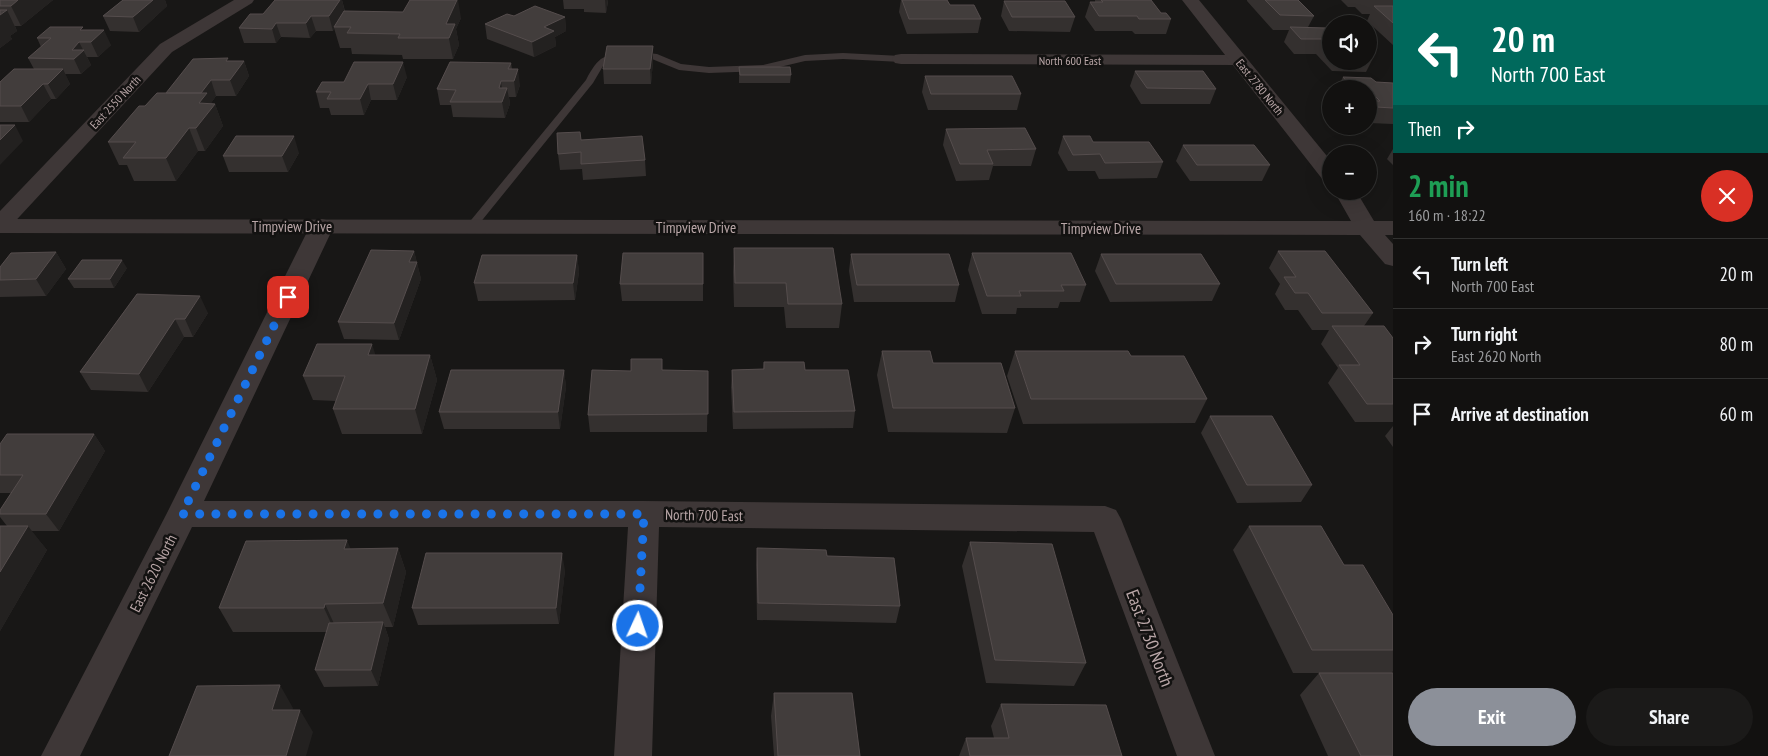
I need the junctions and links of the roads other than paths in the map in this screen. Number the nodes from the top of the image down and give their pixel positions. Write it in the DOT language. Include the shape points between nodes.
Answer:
graph roads {
  1 [pos="246,0"];
  2 [pos="1190,0"];
  3 [pos="901,59"];
  4 [pos="1238,60"];
  5 [pos="1322,164"];
  6 [pos="1350,200"];
  7 [pos="0,225"];
  8 [pos="322,226"];
  9 [pos="471,227"];
  10 [pos="1366,228"];
  11 [pos="1393,228"];
  12 [pos="1393,260"];
  13 [pos="182,514"];
  14 [pos="644,514"];
  15 [pos="1105,519"];
  16 [pos="60,756"];
  17 [pos="633,756"];
  18 [pos="1196,756"];
  1 -- 7 [label="street, East 2550 North" via="166,48"];
  2 -- 4 [label="street, East 2780 North"];
  3 -- 4 [label="street, North 600 East"];
  3 -- 9 [label="lane" via="805,58 763,68 709,70 679,66 654,56 631,54 611,57 599,64 590,80"];
  4 -- 5 [label="street, East 2780 North"];
  6 -- 10 [label="street"];
  7 -- 8 [label="street, Timpview Drive"];
  8 -- 9 [label="street, Timpview Drive"];
  8 -- 13 [label="street, East 2620 North"];
  9 -- 10 [label="street, Timpview Drive"];
  10 -- 11 [label="street, Timpview Drive"];
  10 -- 12 [label="street"];
  13 -- 14 [label="street, North 700 East"];
  13 -- 16 [label="street, East 2620 North"];
  14 -- 15 [label="street, North 700 East"];
  14 -- 17 [label="street"];
  15 -- 18 [label="street, East 2730 North"];
}
